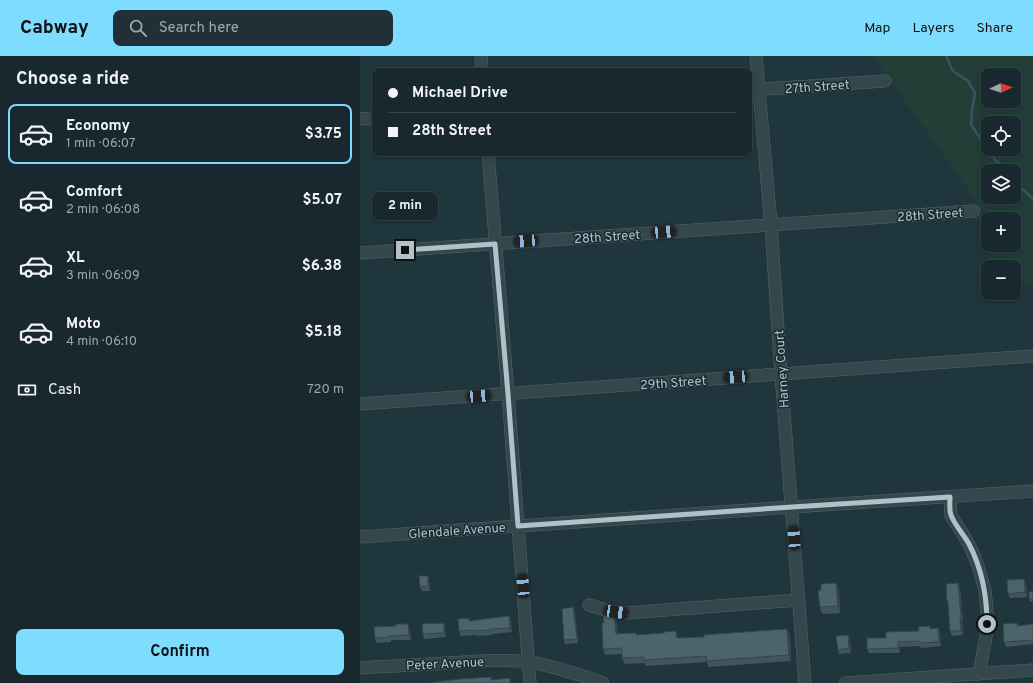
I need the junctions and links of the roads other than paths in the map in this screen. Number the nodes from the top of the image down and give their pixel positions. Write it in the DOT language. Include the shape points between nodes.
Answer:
graph roads {
  1 [pos="480,56"];
  2 [pos="756,56"];
  3 [pos="482,68"];
  4 [pos="885,82"];
  5 [pos="754,90"];
  6 [pos="372,118"];
  7 [pos="360,119"];
  8 [pos="488,156"];
  9 [pos="974,211"];
  10 [pos="771,225"];
  11 [pos="495,244"];
  12 [pos="360,253"];
  13 [pos="1033,356"];
  14 [pos="781,374"];
  15 [pos="508,394"];
  16 [pos="360,404"];
  17 [pos="1033,491"];
  18 [pos="950,497"];
  19 [pos="792,507"];
  20 [pos="518,526"];
  21 [pos="360,537"];
  22 [pos="798,600"];
  23 [pos="589,605"];
  24 [pos="529,662"];
  25 [pos="360,668"];
  26 [pos="1033,670"];
  27 [pos="979,674"];
  28 [pos="530,683"];
  29 [pos="603,683"];
  30 [pos="806,683"];
  31 [pos="845,683"];
  1 -- 3 [label="street"];
  2 -- 5 [label="street, Harney Court"];
  4 -- 5 [label="street, 27th Street"];
  5 -- 10 [label="street, Harney Court"];
  6 -- 7 [label="street"];
  8 -- 11 [label="street"];
  9 -- 10 [label="street, 28th Street"];
  10 -- 11 [label="street, 28th Street"];
  10 -- 14 [label="street, Harney Court"];
  11 -- 12 [label="street, 28th Street"];
  11 -- 15 [label="street"];
  13 -- 14 [label="street, 29th Street"];
  14 -- 15 [label="street, 29th Street"];
  14 -- 19 [label="street, Harney Court"];
  15 -- 16 [label="street, 29th Street"];
  15 -- 20 [label="street"];
  17 -- 18 [label="street, Glendale Avenue"];
  18 -- 19 [label="street, Glendale Avenue"];
  18 -- 27 [label="street" via="951,516 972,551 985,590 987,624"];
  19 -- 20 [label="street, Glendale Avenue"];
  19 -- 22 [label="street, Harney Court"];
  20 -- 21 [label="street, Glendale Avenue"];
  20 -- 24 [label="street"];
  22 -- 23 [label="street" via="626,613"];
  22 -- 30 [label="street, Harney Court"];
  24 -- 25 [label="street, Peter Avenue" via="479,661"];
  24 -- 28 [label="street"];
  24 -- 29 [label="street, Peter Avenue" via="561,669"];
  26 -- 27 [label="street"];
  27 -- 31 [label="street"];
}
